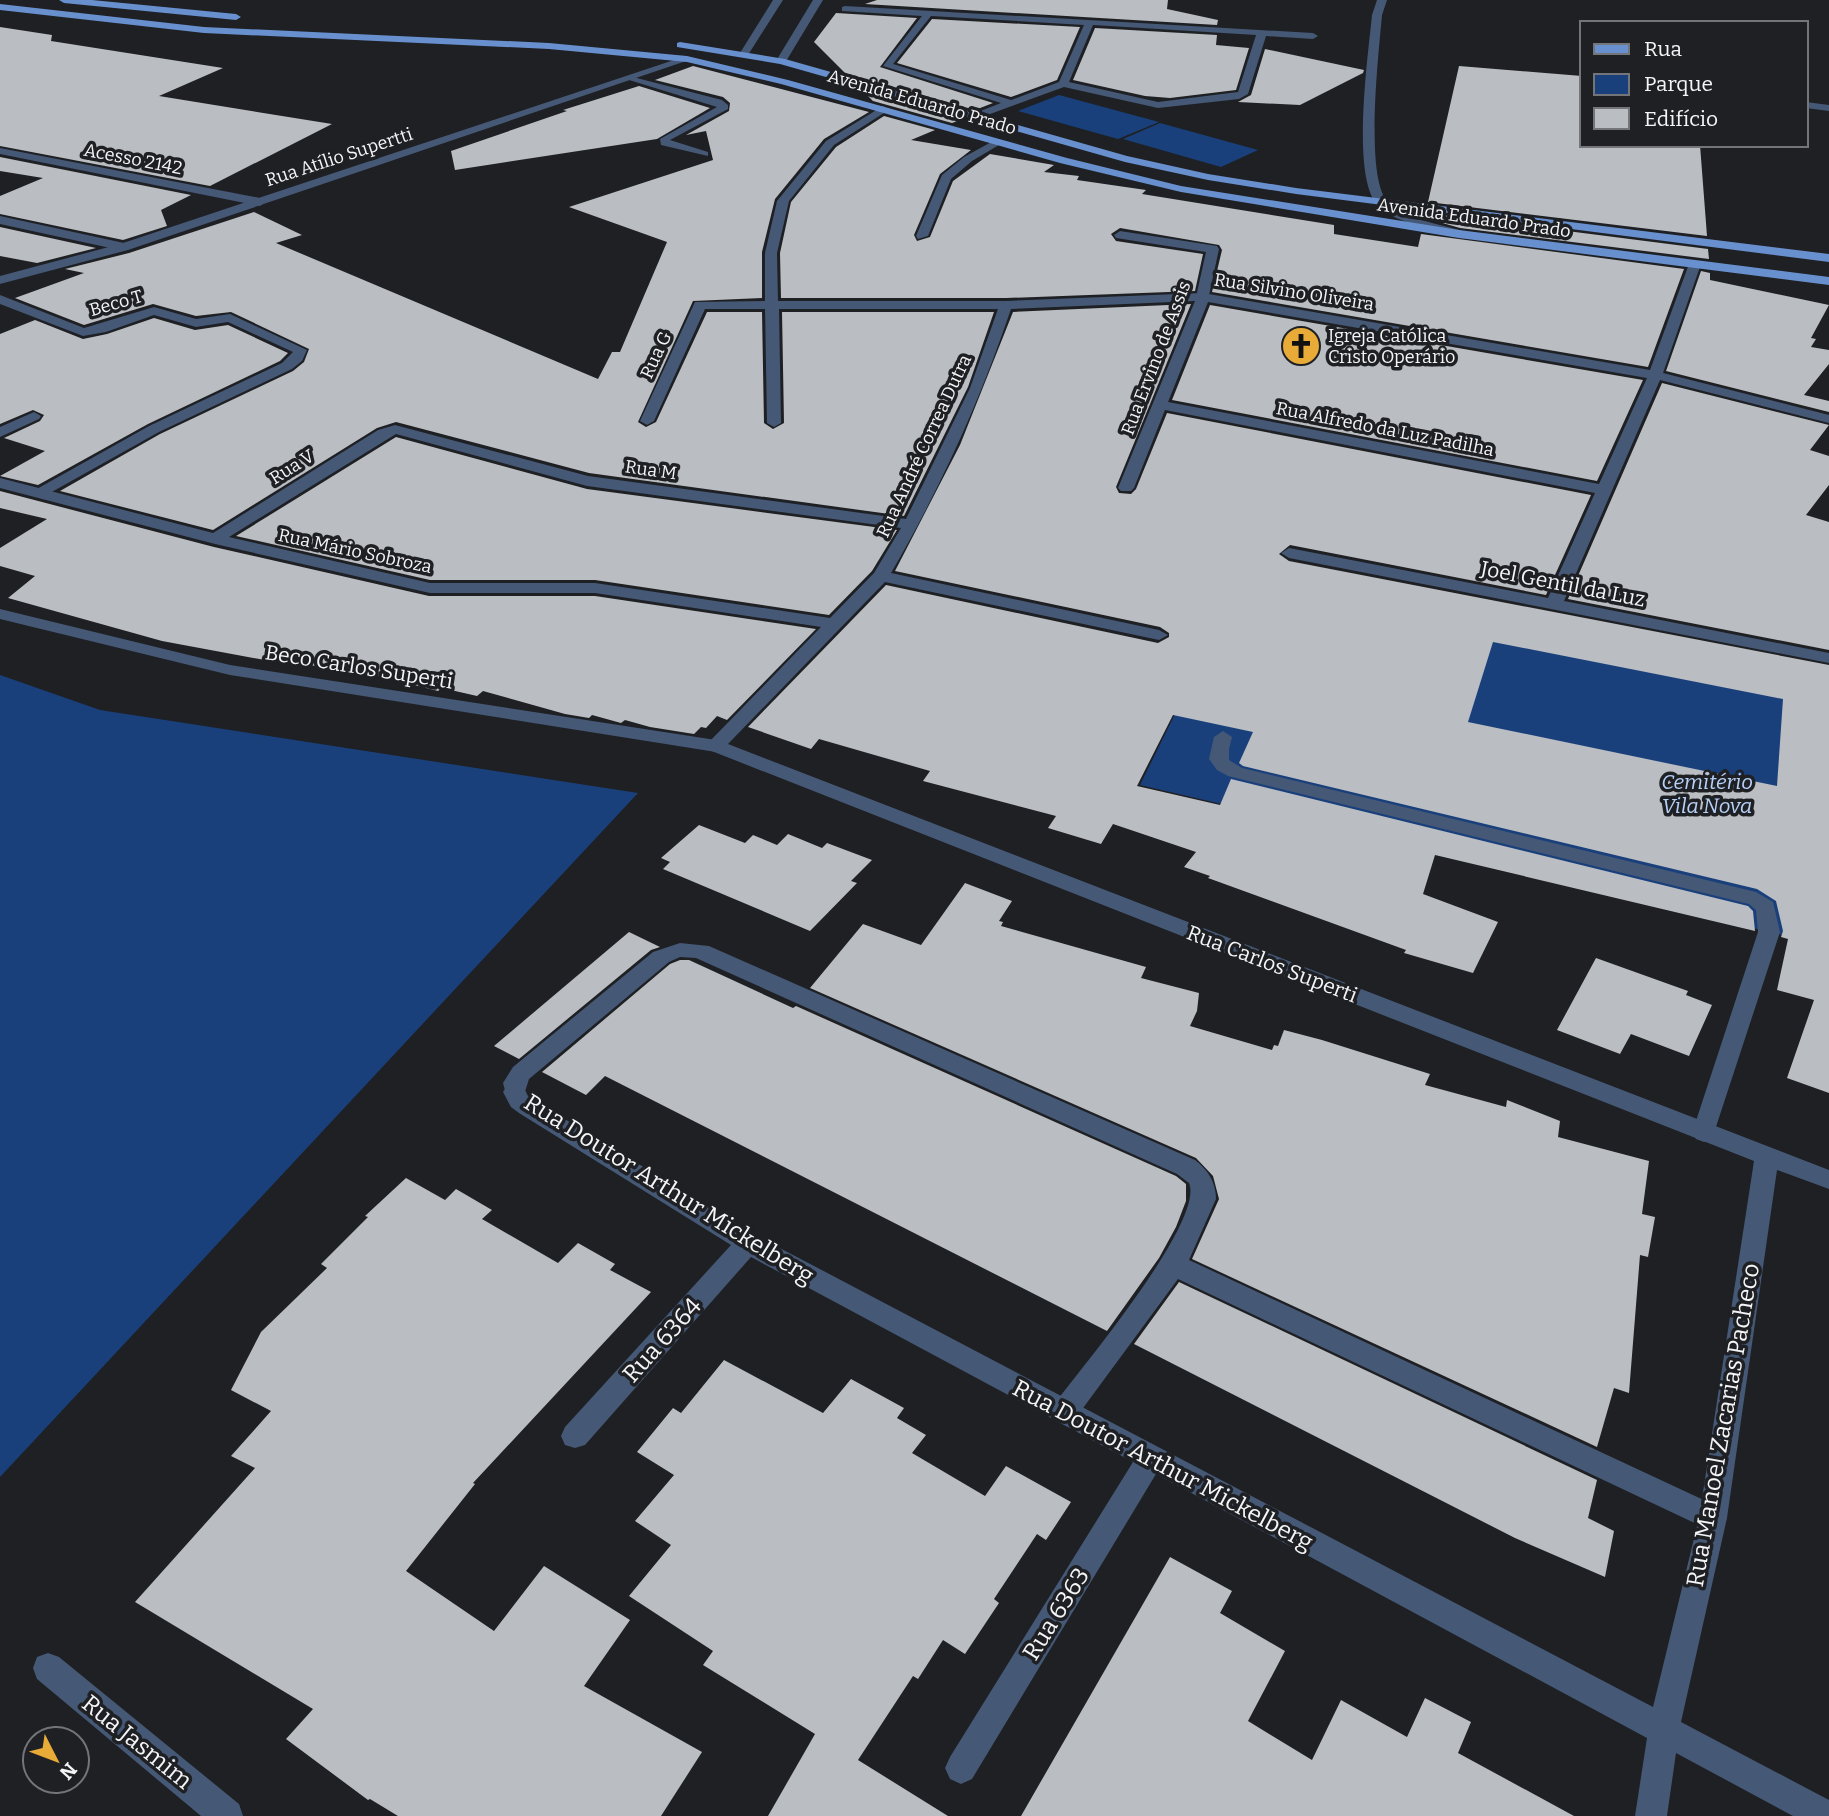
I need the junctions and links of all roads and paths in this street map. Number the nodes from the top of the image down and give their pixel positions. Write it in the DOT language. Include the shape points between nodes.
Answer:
graph roads {
  1 [pos="15,0"];
  2 [pos="64,0"];
  3 [pos="778,0"];
  4 [pos="818,0"];
  5 [pos="1382,0"];
  6 [pos="0,6"];
  7 [pos="845,9"];
  8 [pos="193,14"];
  9 [pos="928,14"];
  10 [pos="253,18"];
  11 [pos="1090,22"];
  12 [pos="168,27"];
  13 [pos="1262,33"];
  14 [pos="1313,36"];
  15 [pos="673,45"];
  16 [pos="745,53"];
  17 [pos="687,59"];
  18 [pos="781,61"];
  19 [pos="634,78"];
  20 [pos="1063,84"];
  21 [pos="1006,105"];
  22 [pos="1808,105"];
  23 [pos="1829,108"];
  24 [pos="883,109"];
  25 [pos="974,117"];
  26 [pos="999,142"];
  27 [pos="0,151"];
  28 [pos="704,154"];
  29 [pos="260,202"];
  30 [pos="1382,203"];
  31 [pos="0,220"];
  32 [pos="1458,234"];
  33 [pos="1120,235"];
  34 [pos="922,236"];
  35 [pos="124,247"];
  36 [pos="1829,258"];
  37 [pos="1695,264"];
  38 [pos="0,280"];
  39 [pos="1829,281"];
  40 [pos="1203,296"];
  41 [pos="0,299"];
  42 [pos="1006,304"];
  43 [pos="700,305"];
  44 [pos="771,305"];
  45 [pos="1655,375"];
  46 [pos="1159,405"];
  47 [pos="34,416"];
  48 [pos="1829,419"];
  49 [pos="647,421"];
  50 [pos="774,423"];
  51 [pos="391,430"];
  52 [pos="0,433"];
  53 [pos="0,483"];
  54 [pos="1126,488"];
  55 [pos="1605,491"];
  56 [pos="41,493"];
  57 [pos="911,525"];
  58 [pos="215,539"];
  59 [pos="1289,553"];
  60 [pos="881,576"];
  61 [pos="1553,606"];
  62 [pos="0,614"];
  63 [pos="834,624"];
  64 [pos="1159,635"];
  65 [pos="1829,658"];
  66 [pos="1223,737"];
  67 [pos="716,746"];
  68 [pos="1704,1133"];
  69 [pos="1767,1156"];
  70 [pos="1829,1180"];
  71 [pos="748,1244"];
  72 [pos="1174,1265"];
  73 [pos="1065,1411"];
  74 [pos="575,1436"];
  75 [pos="1150,1459"];
  76 [pos="1713,1518"];
  77 [pos="48,1668"];
  78 [pos="1664,1730"];
  79 [pos="961,1768"];
  80 [pos="227,1816"];
  81 [pos="1651,1816"];
  82 [pos="1826,1816"];
  1 -- 6 [label="main road"];
  2 -- 8 [label="main road"];
  3 -- 16 [label="street"];
  4 -- 18 [label="street"];
  5 -- 30 [label="street" via="1370,112 1373,191"];
  6 -- 12 [label="main road, Avenida Eduardo Prado"];
  7 -- 9 [label="street"];
  8 -- 10 [label="main road"];
  8 -- 12 [label="main road"];
  9 -- 11 [label="street"];
  9 -- 21 [label="street" via="888,66"];
  11 -- 13 [label="street"];
  11 -- 20 [label="street"];
  12 -- 17 [label="main road, Avenida Eduardo Prado" via="549,46"];
  13 -- 14 [label="street"];
  13 -- 20 [label="street" via="1239,96 1163,105"];
  15 -- 16 [label="main road, Avenida Eduardo Prado"];
  16 -- 18 [label="main road, Avenida Eduardo Prado"];
  17 -- 19 [label="street, Rua Atílio Supertti"];
  17 -- 24 [label="main road, Avenida Eduardo Prado"];
  18 -- 25 [label="main road, Avenida Eduardo Prado"];
  19 -- 28 [label="street" via="724,107 665,139 676,148"];
  19 -- 29 [label="street, Rua Atílio Supertti"];
  20 -- 21 [label="street"];
  21 -- 25 [label="street"];
  22 -- 23 [label="street"];
  24 -- 26 [label="main road, Avenida Eduardo Prado"];
  24 -- 44 [label="street" via="830,143 783,201 771,253"];
  25 -- 30 [label="main road, Avenida Eduardo Prado" via="1208,177"];
  26 -- 32 [label="main road, Avenida Eduardo Prado" via="1181,188"];
  26 -- 34 [label="street" via="946,177"];
  27 -- 29 [label="street, Acesso 2142"];
  29 -- 35 [label="street, Rua Atílio Supertti"];
  30 -- 32 [label="street"];
  30 -- 36 [label="main road, Avenida Eduardo Prado"];
  31 -- 35 [label="street"];
  32 -- 37 [label="main road, Avenida Eduardo Prado"];
  33 -- 40 [label="street, Rua Ervino de Assis" via="1213,249"];
  35 -- 38 [label="street, Rua Atílio Supertti"];
  37 -- 39 [label="main road, Avenida Eduardo Prado"];
  37 -- 45 [label="street"];
  40 -- 42 [label="street, Rua Silvino Oliveira"];
  40 -- 45 [label="street, Rua Silvino Oliveira"];
  40 -- 46 [label="street, Rua Ervino de Assis"];
  41 -- 56 [label="street, Beco T" via="83,332 155,312 196,323 236,319 300,350 287,366 154,429"];
  42 -- 44 [label="street, Rua Silvino Oliveira"];
  42 -- 57 [label="street, Rua André Correa Dutra" via="977,388"];
  43 -- 44 [label="street, Rua Silvino Oliveira"];
  43 -- 49 [label="street, Rua G"];
  44 -- 50 [label="street"];
  45 -- 48 [label="street, Rua Silvino Oliveira"];
  45 -- 55 [label="street"];
  46 -- 54 [label="street, Rua Ervino de Assis"];
  46 -- 55 [label="street, Rua Alfredo da Luz Padilha"];
  47 -- 52 [label="street"];
  51 -- 57 [label="street, Rua M" via="587,481"];
  51 -- 58 [label="street, Rua V"];
  53 -- 56 [label="street, Rua Mário Sobroza"];
  55 -- 61 [label="street"];
  56 -- 58 [label="street, Rua Mário Sobroza"];
  57 -- 60 [label="street, Rua André Correa Dutra"];
  58 -- 63 [label="street, Rua Mário Sobroza" via="429,588 595,587"];
  59 -- 61 [label="street, Joel Gentil da Luz"];
  60 -- 63 [label="street, Rua André Correa Dutra"];
  60 -- 64 [label="street"];
  61 -- 65 [label="street, Joel Gentil da Luz"];
  62 -- 67 [label="street, Beco Carlos Superti" via="230,670"];
  63 -- 67 [label="street, Rua André Correa Dutra"];
  66 -- 68 [label="street" via="1217,760 1235,772 1756,898 1766,907 1769,932"];
  67 -- 68 [label="street, Rua Carlos Superti"];
  68 -- 69 [label="street, Rua Carlos Superti"];
  69 -- 70 [label="street, Rua Carlos Superti"];
  69 -- 76 [label="street, Rua Manoel Zacarias Pacheco"];
  71 -- 72 [label="street, Rua Doutor Arthur Mickelberg" via="527,1107 515,1092 514,1083 521,1073 673,950 701,951 1199,1175 1204,1199"];
  71 -- 73 [label="street, Rua Doutor Arthur Mickelberg"];
  71 -- 74 [label="street, Rua 6364"];
  72 -- 73 [label="street"];
  72 -- 76 [label="street"];
  73 -- 75 [label="street, Rua Doutor Arthur Mickelberg"];
  75 -- 78 [label="street, Rua Doutor Arthur Mickelberg"];
  75 -- 79 [label="street, Rua 6363"];
  76 -- 78 [label="street, Rua Manoel Zacarias Pacheco"];
  77 -- 80 [label="street, Rua Jasmim"];
  78 -- 81 [label="street, Rua Manoel Zacarias Pacheco"];
  78 -- 82 [label="street, Rua Doutor Arthur Mickelberg"];
}
